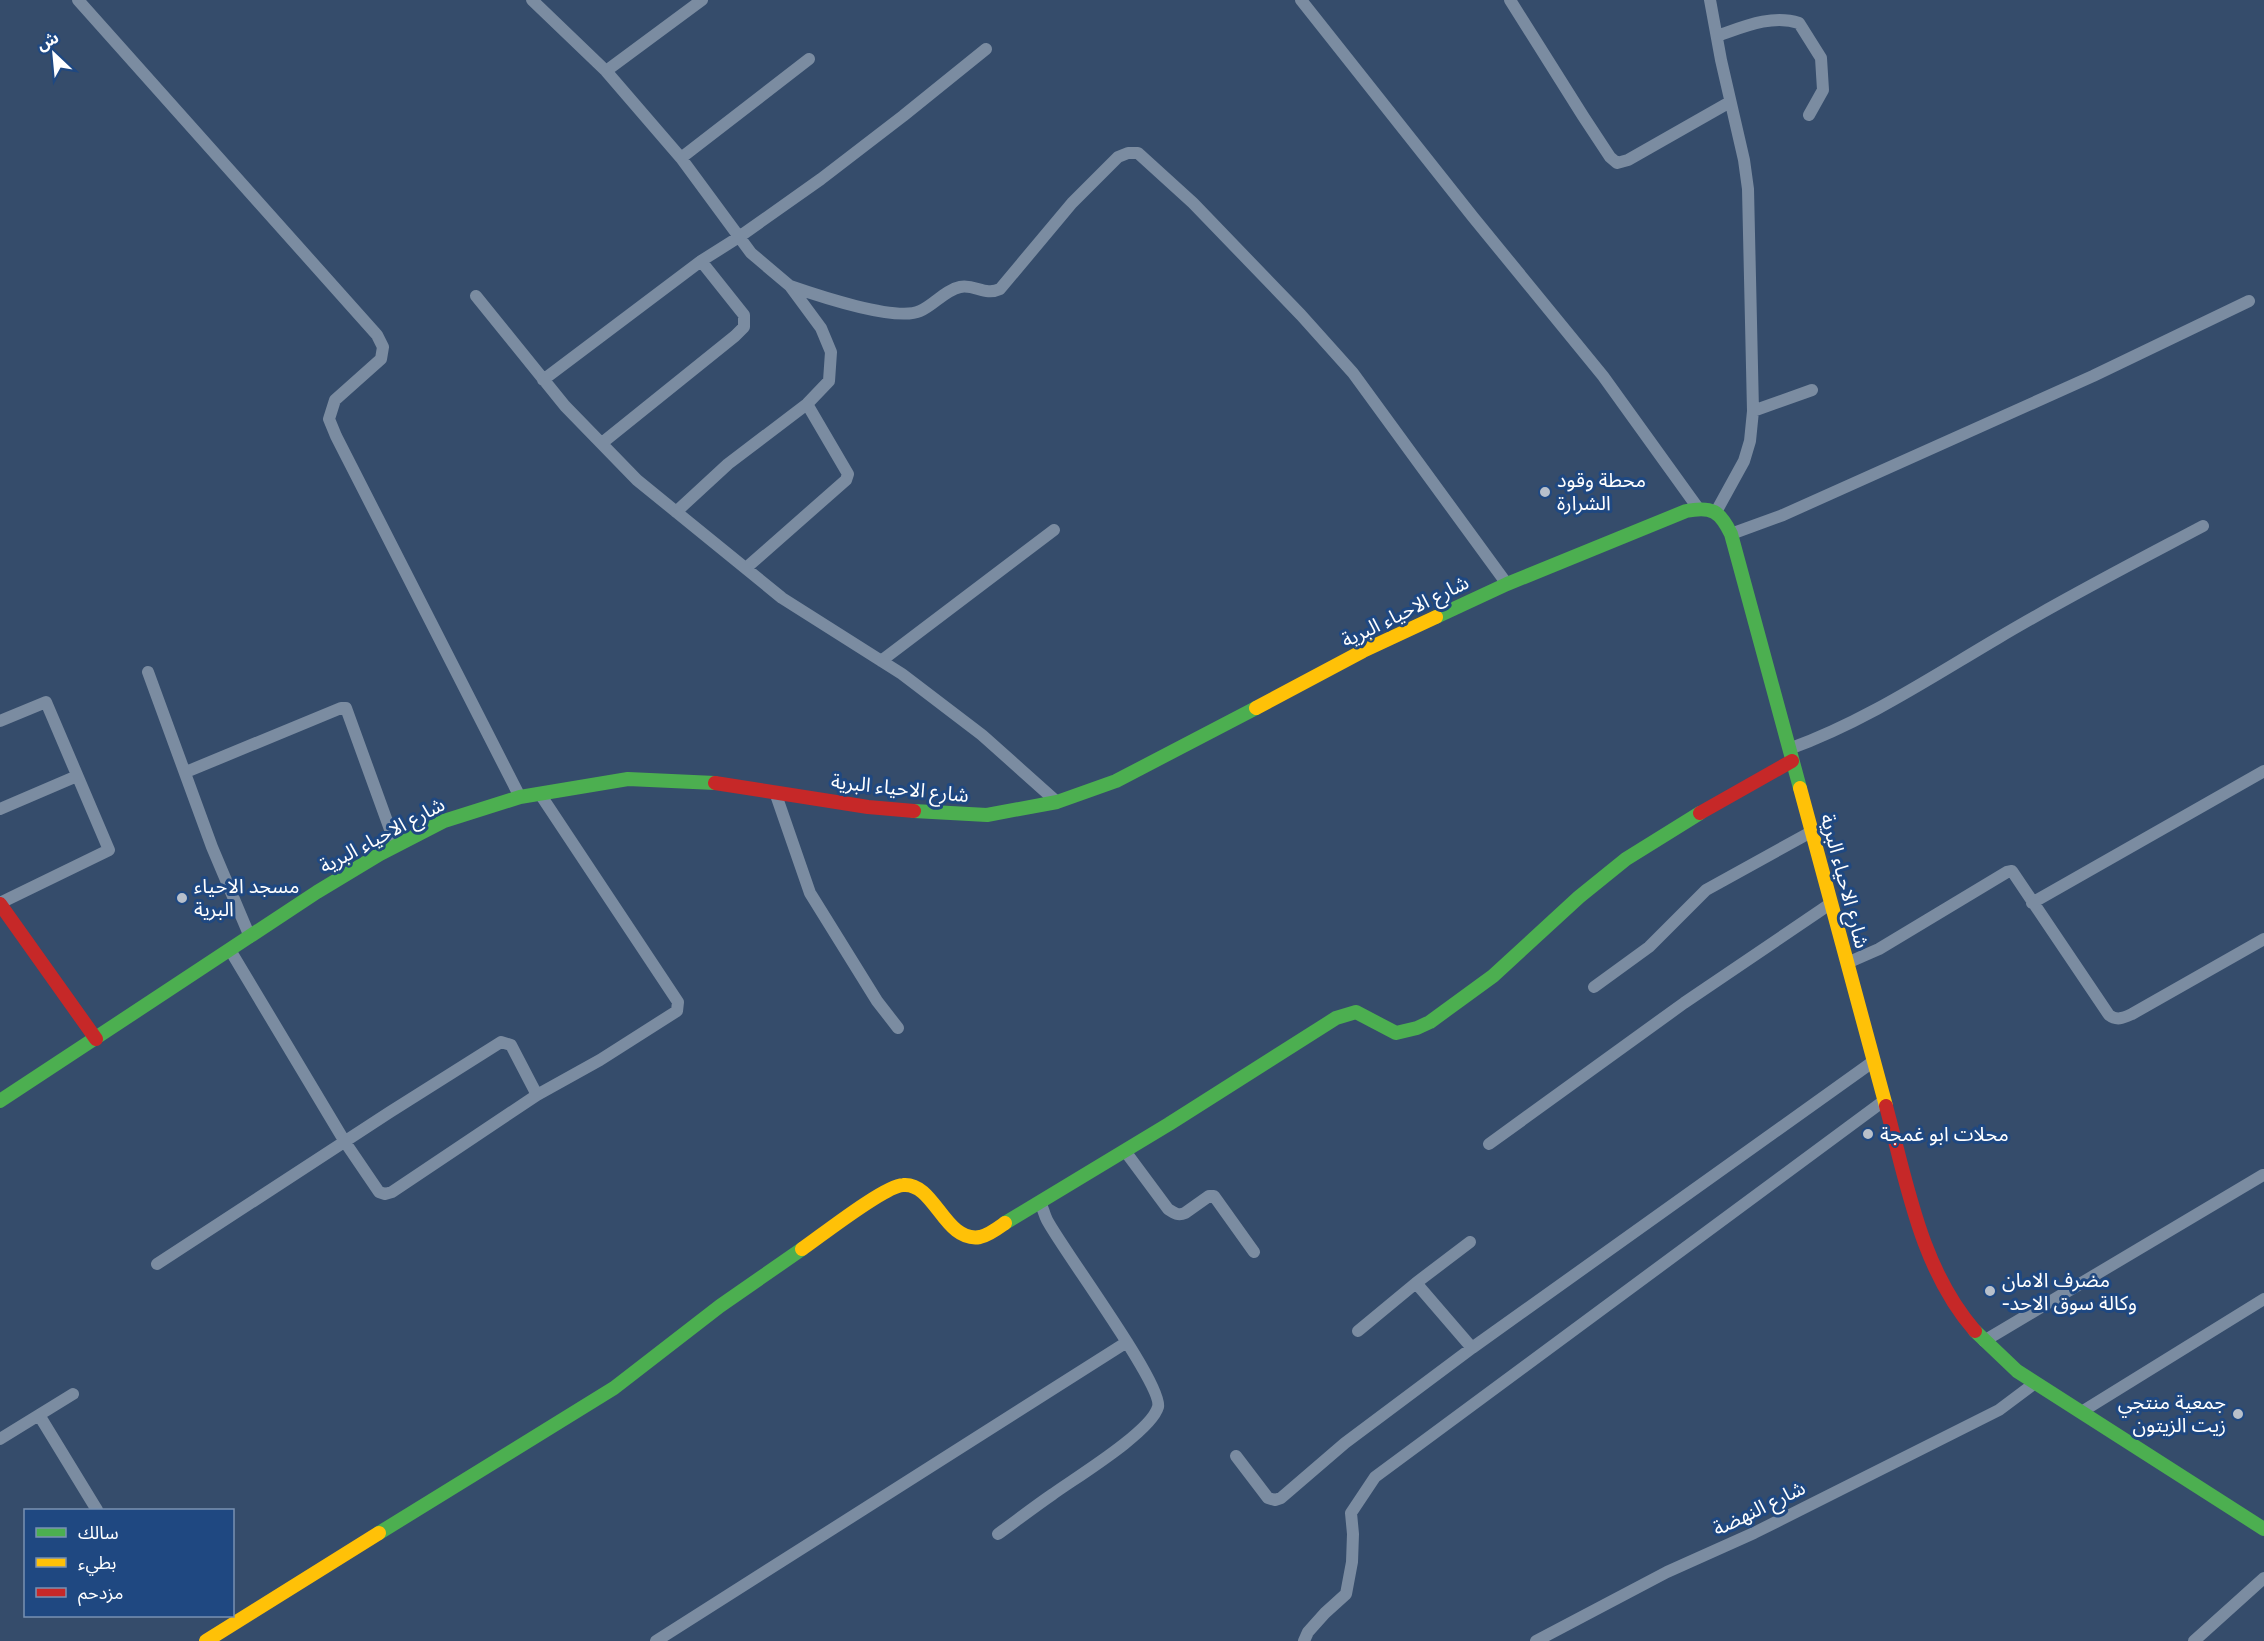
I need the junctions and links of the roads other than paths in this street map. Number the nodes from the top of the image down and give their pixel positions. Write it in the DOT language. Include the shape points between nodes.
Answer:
graph roads {
  1 [pos="79,0"];
  2 [pos="533,0"];
  3 [pos="702,0"];
  4 [pos="1301,0"];
  5 [pos="1510,0"];
  6 [pos="1710,0"];
  7 [pos="1717,36"];
  8 [pos="986,49"];
  9 [pos="809,59"];
  10 [pos="606,71"];
  11 [pos="1730,102"];
  12 [pos="1809,115"];
  13 [pos="681,158"];
  14 [pos="739,237"];
  15 [pos="701,261"];
  16 [pos="790,286"];
  17 [pos="476,296"];
  18 [pos="2249,301"];
  19 [pos="543,380"];
  20 [pos="1812,390"];
  21 [pos="807,404"];
  22 [pos="1753,411"];
  23 [pos="602,443"];
  24 [pos="1698,508"];
  25 [pos="676,512"];
  26 [pos="1716,512"];
  27 [pos="2203,526"];
  28 [pos="1054,530"];
  29 [pos="1731,534"];
  30 [pos="746,568"];
  31 [pos="1507,584"];
  32 [pos="881,661"];
  33 [pos="148,672"];
  34 [pos="0,721"];
  35 [pos="1791,755"];
  36 [pos="2264,771"];
  37 [pos="186,772"];
  38 [pos="77,776"];
  39 [pos="775,792"];
  40 [pos="540,794"];
  41 [pos="520,797"];
  42 [pos="1057,802"];
  43 [pos="0,809"];
  44 [pos="1811,832"];
  45 [pos="396,846"];
  46 [pos="0,903"];
  47 [pos="2032,903"];
  48 [pos="1830,904"];
  49 [pos="250,937"];
  50 [pos="2264,939"];
  51 [pos="230,950"];
  52 [pos="1847,963"];
  53 [pos="1594,987"];
  54 [pos="898,1028"];
  55 [pos="96,1038"];
  56 [pos="1874,1061"];
  57 [pos="537,1095"];
  58 [pos="1885,1100"];
  59 [pos="0,1101"];
  60 [pos="345,1142"];
  61 [pos="1489,1144"];
  62 [pos="1125,1151"];
  63 [pos="2263,1174"];
  64 [pos="1040,1203"];
  65 [pos="1470,1242"];
  66 [pos="1254,1252"];
  67 [pos="157,1264"];
  68 [pos="1416,1283"];
  69 [pos="2264,1299"];
  70 [pos="1358,1331"];
  71 [pos="1984,1341"];
  72 [pos="1127,1342"];
  73 [pos="1472,1348"];
  74 [pos="2035,1383"];
  75 [pos="73,1394"];
  76 [pos="2083,1412"];
  77 [pos="39,1415"];
  78 [pos="0,1439"];
  79 [pos="1236,1456"];
  80 [pos="96,1509"];
  81 [pos="2264,1529"];
  82 [pos="998,1534"];
  83 [pos="2264,1578"];
  84 [pos="207,1641"];
  85 [pos="656,1641"];
  86 [pos="1304,1641"];
  87 [pos="1536,1641"];
  88 [pos="2194,1641"];
  1 -- 41 [label="street" via="377,334 383,346 381,358 335,400 329,419"];
  2 -- 10 [label="street"];
  3 -- 10 [label="street"];
  4 -- 24 [label="street" via="1603,376"];
  5 -- 11 [label="street" via="1617,163"];
  6 -- 7 [label="street"];
  7 -- 11 [label="street"];
  7 -- 12 [label="street" via="1780,19 1799,23 1821,58 1822,90"];
  8 -- 14 [label="street" via="903,116"];
  9 -- 13 [label="street"];
  10 -- 13 [label="street"];
  11 -- 22 [label="street" via="1748,189"];
  13 -- 14 [label="street"];
  14 -- 15 [label="street"];
  14 -- 16 [label="street" via="751,253"];
  15 -- 19 [label="street"];
  15 -- 23 [label="street" via="744,315 744,327"];
  16 -- 21 [label="street" via="821,328 831,352 829,381"];
  16 -- 31 [label="street" via="894,313 919,312 956,288 993,292 1000,289 1072,203 1118,157 1138,153 1193,203 1353,373"];
  17 -- 19 [label="street"];
  18 -- 29 [label="street" via="2093,376"];
  19 -- 23 [label="street"];
  20 -- 22 [label="street"];
  21 -- 25 [label="street" via="728,465"];
  21 -- 30 [label="street" via="848,474 846,480"];
  22 -- 26 [label="street" via="1744,461"];
  23 -- 25 [label="street" via="637,480"];
  24 -- 26 [label="main road"];
  24 -- 31 [label="main road, شارع الاحياء البرية"];
  25 -- 30 [label="street"];
  26 -- 29 [label="main road, شارع الاحياء البرية"];
  27 -- 35 [label="street"];
  28 -- 32 [label="street"];
  29 -- 35 [label="main road, شارع الاحياء البرية"];
  30 -- 32 [label="street" via="782,598"];
  31 -- 42 [label="main road, شارع الاحياء البرية" via="1363,651 1116,781"];
  32 -- 42 [label="street" via="982,735"];
  33 -- 37 [label="street"];
  34 -- 38 [label="street" via="46,702"];
  35 -- 44 [label="main road, شارع الاحياء البرية"];
  35 -- 62 [label="main road" via="1626,859 1493,976 1430,1022 1396,1033 1356,1012 1336,1018"];
  36 -- 47 [label="street"];
  37 -- 45 [label="street" via="346,708"];
  37 -- 49 [label="street"];
  38 -- 43 [label="street"];
  38 -- 46 [label="street" via="109,850"];
  39 -- 40 [label="main road, شارع الاحياء البرية" via="700,781 628,779"];
  39 -- 42 [label="main road, شارع الاحياء البرية" via="868,807 948,814 987,815"];
  39 -- 54 [label="street" via="810,893"];
  40 -- 41 [label="main road, شارع الاحياء البرية"];
  40 -- 57 [label="street" via="679,1005 678,1011"];
  41 -- 45 [label="main road, شارع الاحياء البرية" via="444,821"];
  44 -- 48 [label="main road, شارع الاحياء البرية"];
  44 -- 53 [label="street" via="1706,890 1649,947"];
  45 -- 49 [label="main road, شارع الاحياء البرية"];
  46 -- 55 [label="main road"];
  47 -- 50 [label="street" via="2109,1015 2118,1019"];
  47 -- 52 [label="street" via="2012,871 2007,872 1879,949"];
  48 -- 52 [label="main road, شارع الاحياء البرية"];
  48 -- 61 [label="street" via="1684,1003"];
  49 -- 51 [label="main road, شارع الاحياء البرية"];
  51 -- 55 [label="main road, شارع الاحياء البرية"];
  51 -- 60 [label="street"];
  52 -- 56 [label="main road, شارع الاحياء البرية"];
  55 -- 59 [label="main road, شارع الاحياء البرية"];
  56 -- 58 [label="main road, شارع الاحياء البرية"];
  56 -- 73 [label="street"];
  57 -- 60 [label="street" via="385,1194 379,1192"];
  57 -- 60 [label="street" via="511,1045 501,1042"];
  58 -- 71 [label="main road, شارع الاحياء البرية" via="1918,1226 1932,1263 1949,1300"];
  58 -- 86 [label="street" via="1375,1477 1351,1513 1352,1562 1346,1594 1308,1632"];
  60 -- 67 [label="street"];
  62 -- 64 [label="main road"];
  62 -- 66 [label="street" via="1174,1214 1181,1215 1214,1196"];
  63 -- 71 [label="street"];
  64 -- 72 [label="street"];
  64 -- 84 [label="main road" via="991,1232 969,1236 957,1230 921,1190 906,1183 895,1185 720,1306 614,1388"];
  65 -- 68 [label="street"];
  68 -- 70 [label="street"];
  68 -- 73 [label="street"];
  69 -- 76 [label="street"];
  71 -- 74 [label="main road, شارع الاحياء البرية"];
  72 -- 82 [label="street" via="1158,1398 1155,1413 1110,1455"];
  72 -- 85 [label="street"];
  73 -- 79 [label="street" via="1345,1443 1281,1498 1268,1498"];
  74 -- 76 [label="main road, شارع الاحياء البرية"];
  74 -- 87 [label="street, شارع النهضة" via="1999,1410 1647,1582"];
  75 -- 77 [label="street"];
  76 -- 81 [label="main road, شارع الاحياء البرية"];
  77 -- 78 [label="street"];
  77 -- 80 [label="street"];
  83 -- 88 [label="street"];
}
